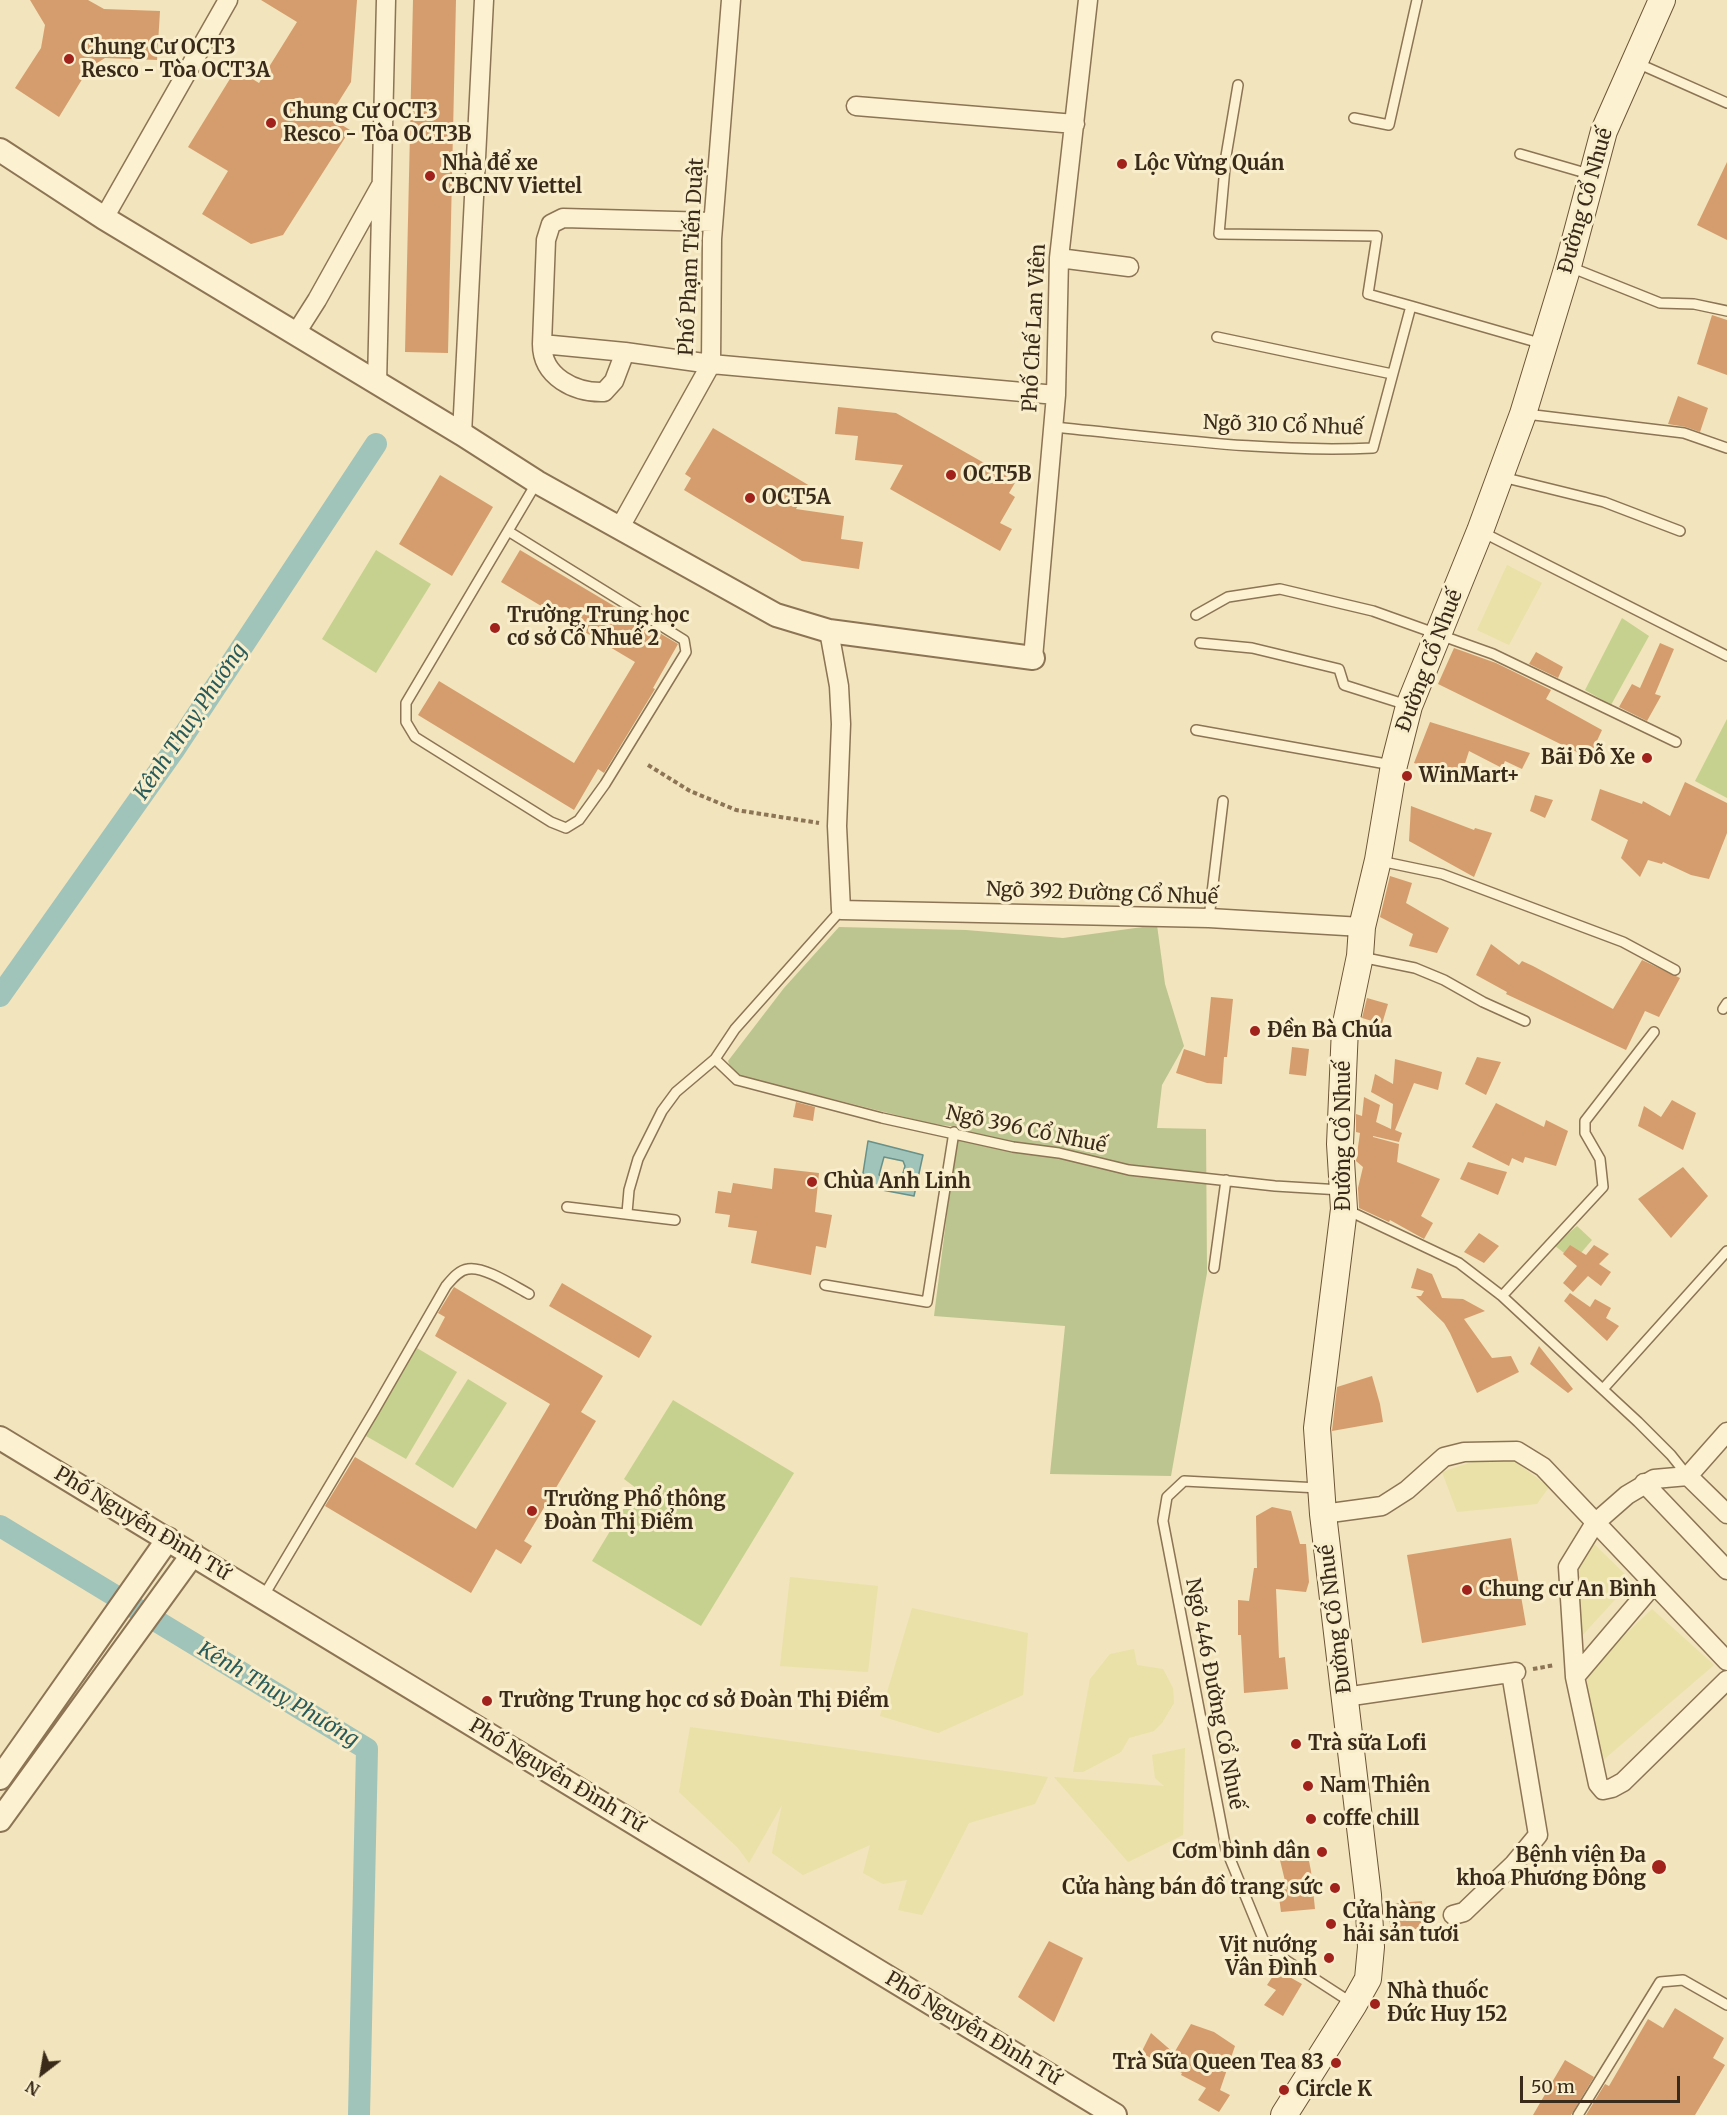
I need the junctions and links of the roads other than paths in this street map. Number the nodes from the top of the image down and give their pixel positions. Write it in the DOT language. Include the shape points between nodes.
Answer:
graph roads {
  1 [pos="386,0"];
  2 [pos="484,0"];
  3 [pos="731,0"];
  4 [pos="1088,0"];
  5 [pos="1417,0"];
  6 [pos="220,3"];
  7 [pos="1658,3"];
  8 [pos="1635,62"];
  9 [pos="1238,85"];
  10 [pos="1727,103"];
  11 [pos="856,106"];
  12 [pos="1354,118"];
  13 [pos="1075,124"];
  14 [pos="0,150"];
  15 [pos="1520,154"];
  16 [pos="1592,175"];
  17 [pos="381,184"];
  18 [pos="104,218"];
  19 [pos="713,222"];
  20 [pos="1059,258"];
  21 [pos="1568,266"];
  22 [pos="1129,267"];
  23 [pos="1412,306"];
  24 [pos="1727,311"];
  25 [pos="296,333"];
  26 [pos="1217,337"];
  27 [pos="542,344"];
  28 [pos="1543,344"];
  29 [pos="625,352"];
  30 [pos="711,364"];
  31 [pos="1392,374"];
  32 [pos="377,384"];
  33 [pos="1056,395"];
  34 [pos="1523,414"];
  35 [pos="1053,427"];
  36 [pos="462,434"];
  37 [pos="1727,448"];
  38 [pos="1500,476"];
  39 [pos="537,482"];
  40 [pos="619,529"];
  41 [pos="508,531"];
  42 [pos="1480,531"];
  43 [pos="1680,531"];
  44 [pos="1196,615"];
  45 [pos="829,631"];
  46 [pos="1438,636"];
  47 [pos="1200,643"];
  48 [pos="1727,656"];
  49 [pos="1033,658"];
  50 [pos="1409,706"];
  51 [pos="1196,730"];
  52 [pos="1676,742"];
  53 [pos="1394,765"];
  54 [pos="1223,801"];
  55 [pos="1378,860"];
  56 [pos="841,910"];
  57 [pos="1209,918"];
  58 [pos="1362,927"];
  59 [pos="1359,956"];
  60 [pos="1675,970"];
  61 [pos="1525,1021"];
  62 [pos="1654,1032"];
  63 [pos="716,1059"];
  64 [pos="954,1132"];
  65 [pos="1226,1180"];
  66 [pos="1344,1199"];
  67 [pos="567,1207"];
  68 [pos="627,1213"];
  69 [pos="675,1220"];
  70 [pos="1727,1251"];
  71 [pos="1214,1269"];
  72 [pos="825,1286"];
  73 [pos="529,1294"];
  74 [pos="1502,1296"];
  75 [pos="1603,1389"];
  76 [pos="1727,1432"];
  77 [pos="0,1438"];
  78 [pos="1688,1476"];
  79 [pos="1644,1483"];
  80 [pos="1322,1488"];
  81 [pos="1323,1514"];
  82 [pos="1727,1514"];
  83 [pos="1595,1523"];
  84 [pos="168,1539"];
  85 [pos="192,1554"];
  86 [pos="1727,1570"];
  87 [pos="1654,1584"];
  88 [pos="263,1597"];
  89 [pos="1727,1661"];
  90 [pos="1574,1669"];
  91 [pos="1727,1680"];
  92 [pos="1345,1697"];
  93 [pos="0,1778"];
  94 [pos="0,1820"];
  95 [pos="1454,1915"];
  96 [pos="1354,2004"];
  97 [pos="1727,2005"];
  98 [pos="1114,2115"];
  99 [pos="1284,2115"];
  100 [pos="1578,2115"];
  1 -- 17 [label="street"];
  2 -- 36 [label="street"];
  3 -- 19 [label="street, Phố Phạm Tiến Duật"];
  4 -- 13 [label="street, Phố Chế Lan Viên"];
  5 -- 12 [label="lane" via="1389,125"];
  6 -- 18 [label="street"];
  7 -- 8 [label="main road, Đường Cổ Nhuế"];
  8 -- 10 [label="lane"];
  8 -- 16 [label="main road, Đường Cổ Nhuế" via="1604,131"];
  9 -- 23 [label="lane" via="1219,234 1377,236 1368,294"];
  11 -- 13 [label="street"];
  13 -- 20 [label="street, Phố Chế Lan Viên"];
  14 -- 18 [label="street"];
  15 -- 16 [label="lane"];
  16 -- 21 [label="main road, Đường Cổ Nhuế"];
  17 -- 25 [label="street"];
  17 -- 32 [label="street"];
  18 -- 25 [label="street"];
  19 -- 27 [label="street" via="563,218 551,224 546,240"];
  19 -- 30 [label="street, Phố Phạm Tiến Duật"];
  20 -- 22 [label="street"];
  20 -- 33 [label="street, Phố Chế Lan Viên"];
  21 -- 24 [label="lane" via="1660,303 1694,304"];
  21 -- 28 [label="main road, Đường Cổ Nhuế"];
  23 -- 28 [label="lane"];
  23 -- 31 [label="lane, Ngõ 310 Cổ Nhuế"];
  25 -- 32 [label="street"];
  26 -- 31 [label="lane"];
  27 -- 29 [label="street"];
  27 -- 29 [label="street" via="548,369 564,383 588,393 604,392 614,381"];
  28 -- 34 [label="main road, Đường Cổ Nhuế"];
  29 -- 30 [label="street"];
  30 -- 33 [label="street"];
  30 -- 40 [label="street, Phố Phạm Tiến Duật"];
  31 -- 35 [label="lane, Ngõ 310 Cổ Nhuế" via="1372,448 1330,450"];
  32 -- 36 [label="street"];
  33 -- 35 [label="street, Phố Chế Lan Viên"];
  34 -- 37 [label="lane" via="1683,434"];
  34 -- 38 [label="main road, Đường Cổ Nhuế"];
  35 -- 49 [label="street, Phố Chế Lan Viên"];
  36 -- 39 [label="street"];
  38 -- 42 [label="main road, Đường Cổ Nhuế"];
  38 -- 43 [label="lane" via="1604,502"];
  39 -- 40 [label="street"];
  39 -- 41 [label="lane"];
  40 -- 45 [label="street" via="776,615"];
  41 -- 41 [label="lane" via="684,640 686,652 606,784 579,820 566,828 415,737 406,722 406,703"];
  42 -- 46 [label="main road, Đường Cổ Nhuế"];
  42 -- 48 [label="lane"];
  44 -- 46 [label="lane" via="1228,597 1280,590 1373,611"];
  45 -- 49 [label="street"];
  45 -- 56 [label="street" via="841,724 837,826"];
  46 -- 50 [label="main road, Đường Cổ Nhuế"];
  46 -- 52 [label="lane" via="1494,654"];
  47 -- 50 [label="lane" via="1252,648 1339,669 1344,685"];
  50 -- 53 [label="main road, Đường Cổ Nhuế"];
  51 -- 53 [label="lane"];
  53 -- 55 [label="main road, Đường Cổ Nhuế"];
  54 -- 57 [label="lane"];
  55 -- 58 [label="main road, Đường Cổ Nhuế"];
  55 -- 60 [label="lane" via="1443,874 1623,942"];
  56 -- 57 [label="street, Ngõ 392 Đường Cổ Nhuế"];
  56 -- 63 [label="lane" via="735,1029"];
  57 -- 58 [label="street, Ngõ 392 Đường Cổ Nhuế"];
  58 -- 59 [label="main road, Đường Cổ Nhuế"];
  59 -- 61 [label="lane" via="1415,968"];
  59 -- 66 [label="main road, Đường Cổ Nhuế" via="1345,1029 1340,1144"];
  62 -- 74 [label="lane" via="1585,1121 1585,1133 1600,1159 1603,1187"];
  63 -- 64 [label="lane, Ngõ 396 Cổ Nhuế" via="737,1080 882,1118"];
  63 -- 68 [label="lane" via="676,1092 662,1111 638,1159"];
  64 -- 65 [label="lane, Ngõ 396 Cổ Nhuế" via="1129,1170"];
  64 -- 72 [label="lane" via="927,1302"];
  65 -- 66 [label="lane, Ngõ 396 Cổ Nhuế"];
  65 -- 71 [label="lane"];
  66 -- 74 [label="lane" via="1459,1263"];
  66 -- 80 [label="main road, Đường Cổ Nhuế" via="1317,1428"];
  67 -- 68 [label="lane"];
  68 -- 69 [label="lane"];
  70 -- 75 [label="lane"];
  73 -- 88 [label="lane" via="478,1269 466,1269 450,1281"];
  74 -- 75 [label="lane"];
  75 -- 78 [label="lane"];
  76 -- 78 [label="street"];
  77 -- 84 [label="street, Phố Nguyễn Đình Tứ"];
  78 -- 79 [label="street"];
  78 -- 82 [label="street"];
  79 -- 83 [label="street"];
  79 -- 86 [label="street"];
  80 -- 81 [label="main road, Đường Cổ Nhuế"];
  80 -- 96 [label="lane, Ngõ 446 Đường Cổ Nhuế" via="1184,1481 1167,1497 1163,1521 1226,1849 1265,1944"];
  81 -- 83 [label="street" via="1382,1506 1444,1457 1464,1452 1517,1452 1543,1467"];
  81 -- 92 [label="main road, Đường Cổ Nhuế"];
  83 -- 87 [label="street"];
  83 -- 90 [label="street" via="1568,1567"];
  84 -- 85 [label="street, Phố Nguyễn Đình Tứ"];
  84 -- 93 [label="street"];
  85 -- 88 [label="street, Phố Nguyễn Đình Tứ"];
  85 -- 94 [label="street"];
  87 -- 89 [label="street"];
  87 -- 90 [label="street"];
  88 -- 98 [label="street, Phố Nguyễn Đình Tứ"];
  90 -- 91 [label="street" via="1598,1784 1603,1790 1623,1782"];
  92 -- 95 [label="street" via="1514,1673 1538,1835 1464,1912"];
  92 -- 96 [label="main road, Đường Cổ Nhuế" via="1371,1947 1368,1979"];
  96 -- 99 [label="main road, Đường Cổ Nhuế"];
  97 -- 100 [label="lane" via="1683,1980 1660,1982"];
}
